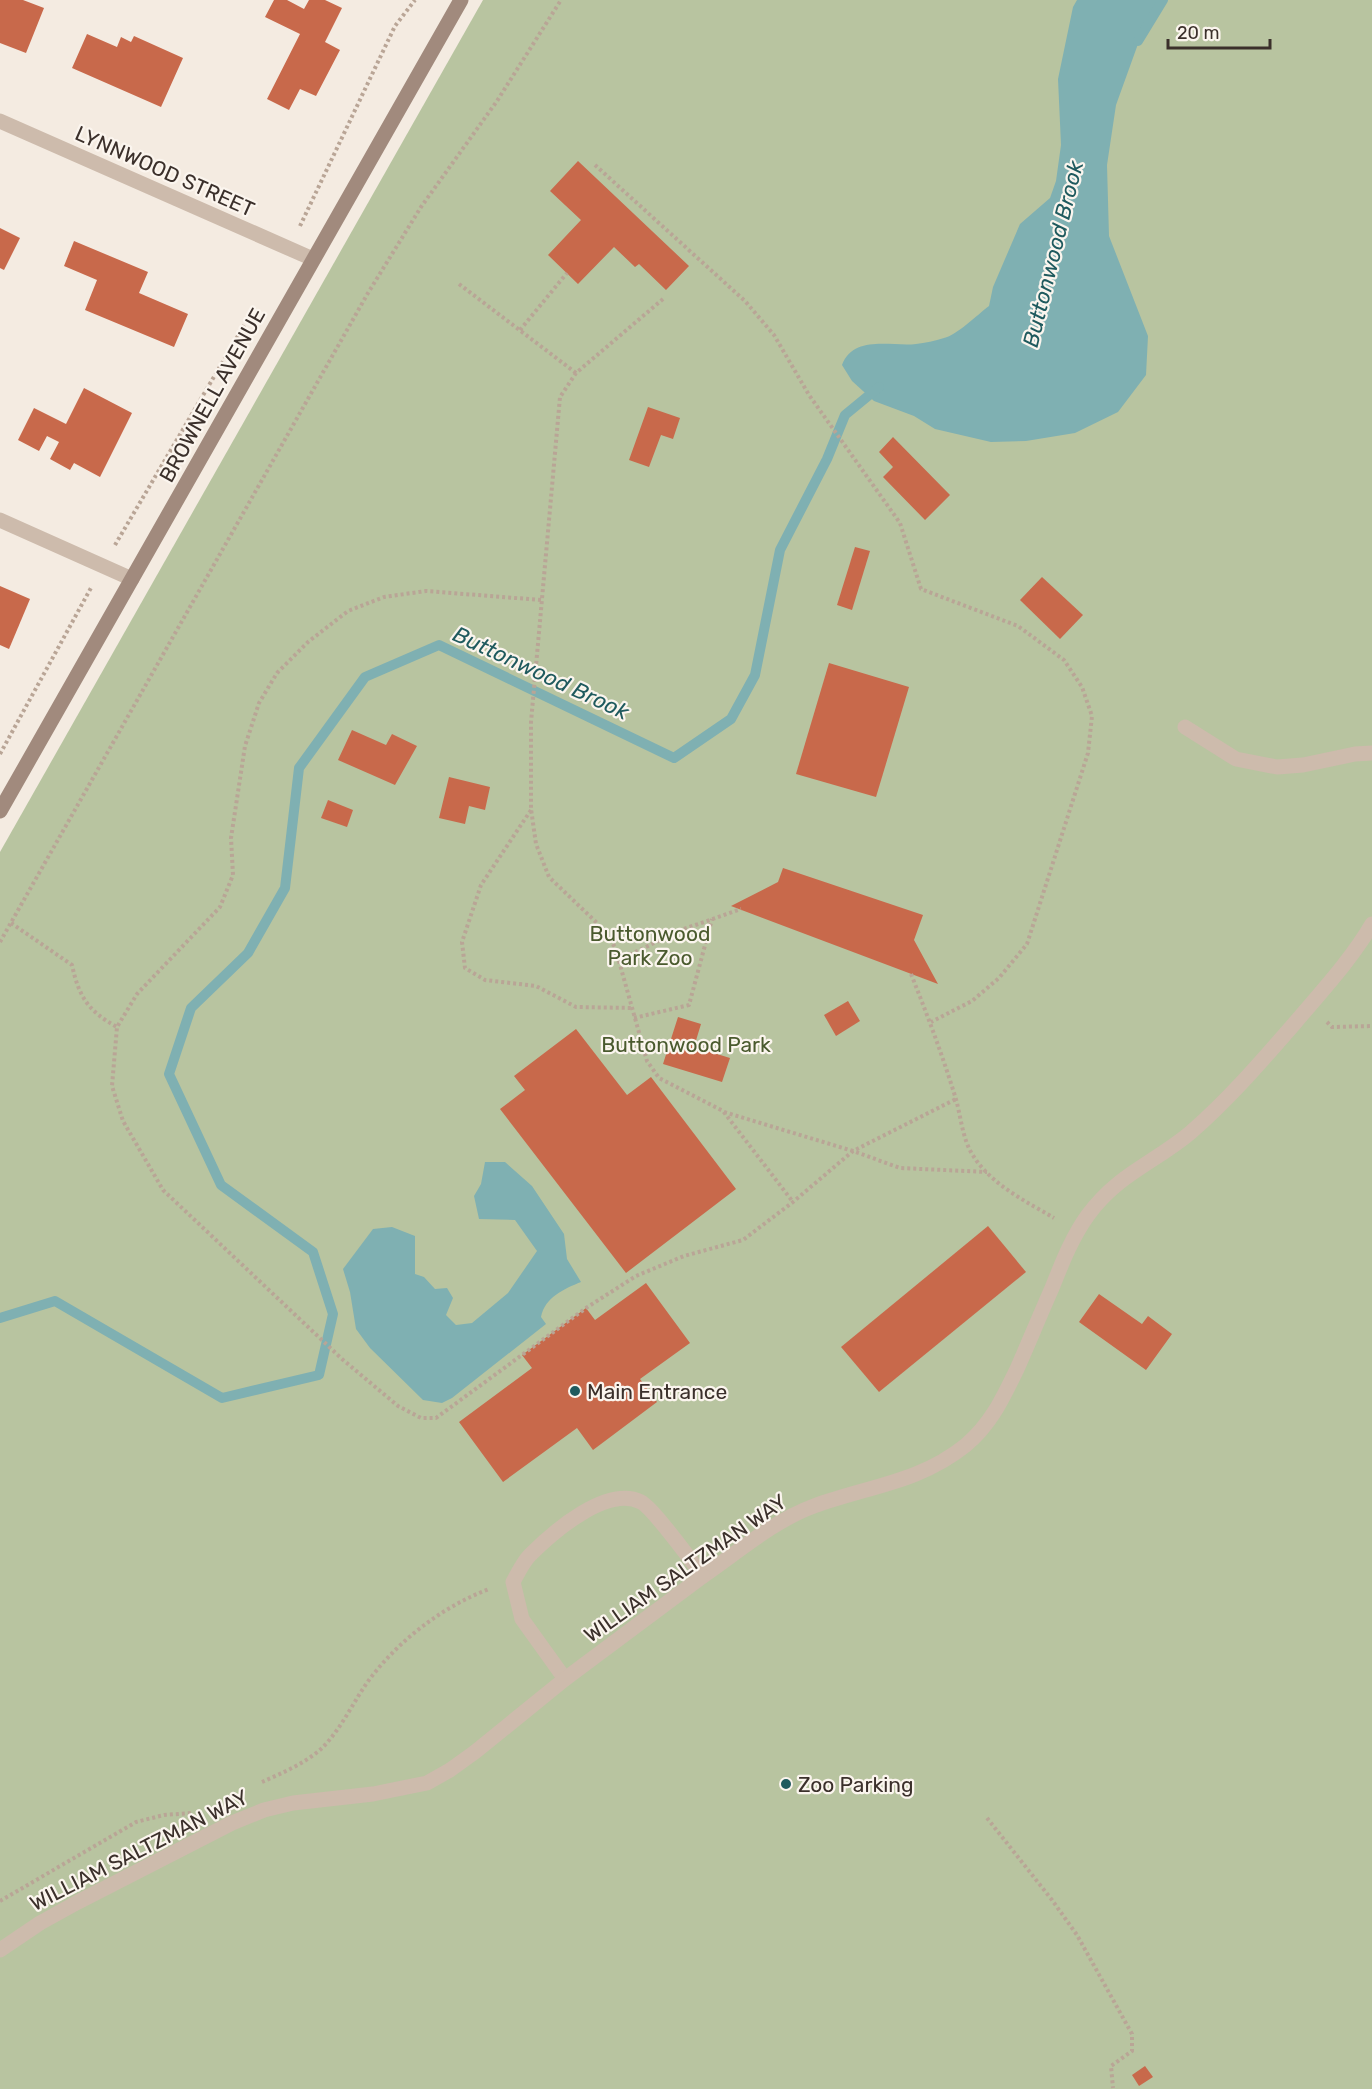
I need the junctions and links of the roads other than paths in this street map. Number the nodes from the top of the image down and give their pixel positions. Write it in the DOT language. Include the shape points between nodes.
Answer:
graph roads {
  1 [pos="461,0"];
  2 [pos="0,121"];
  3 [pos="313,259"];
  4 [pos="0,520"];
  5 [pos="132,579"];
  6 [pos="1185,727"];
  7 [pos="1372,753"];
  8 [pos="0,811"];
  9 [pos="1372,924"];
  10 [pos="703,1576"];
  11 [pos="565,1679"];
  12 [pos="0,1950"];
  1 -- 3 [label="main road, BROWNELL AVENUE"];
  2 -- 3 [label="street, LYNNWOOD STREET"];
  3 -- 5 [label="main road, BROWNELL AVENUE"];
  4 -- 5 [label="street"];
  5 -- 8 [label="main road, BROWNELL AVENUE"];
  6 -- 7 [label="street" via="1236,759 1276,767"];
  9 -- 10 [label="street, WILLIAM SALTZMAN WAY" via="1309,1007 1254,1070 1180,1142 1116,1184 1088,1215 1072,1240 1015,1372 985,1428 924,1472 813,1506 782,1521"];
  10 -- 11 [label="street, WILLIAM SALTZMAN WAY"];
  10 -- 11 [label="street" via="643,1502 626,1497 597,1504 571,1520 529,1556 513,1582 522,1619"];
  11 -- 12 [label="street, WILLIAM SALTZMAN WAY" via="475,1752 426,1783 264,1810 78,1902"];
}
